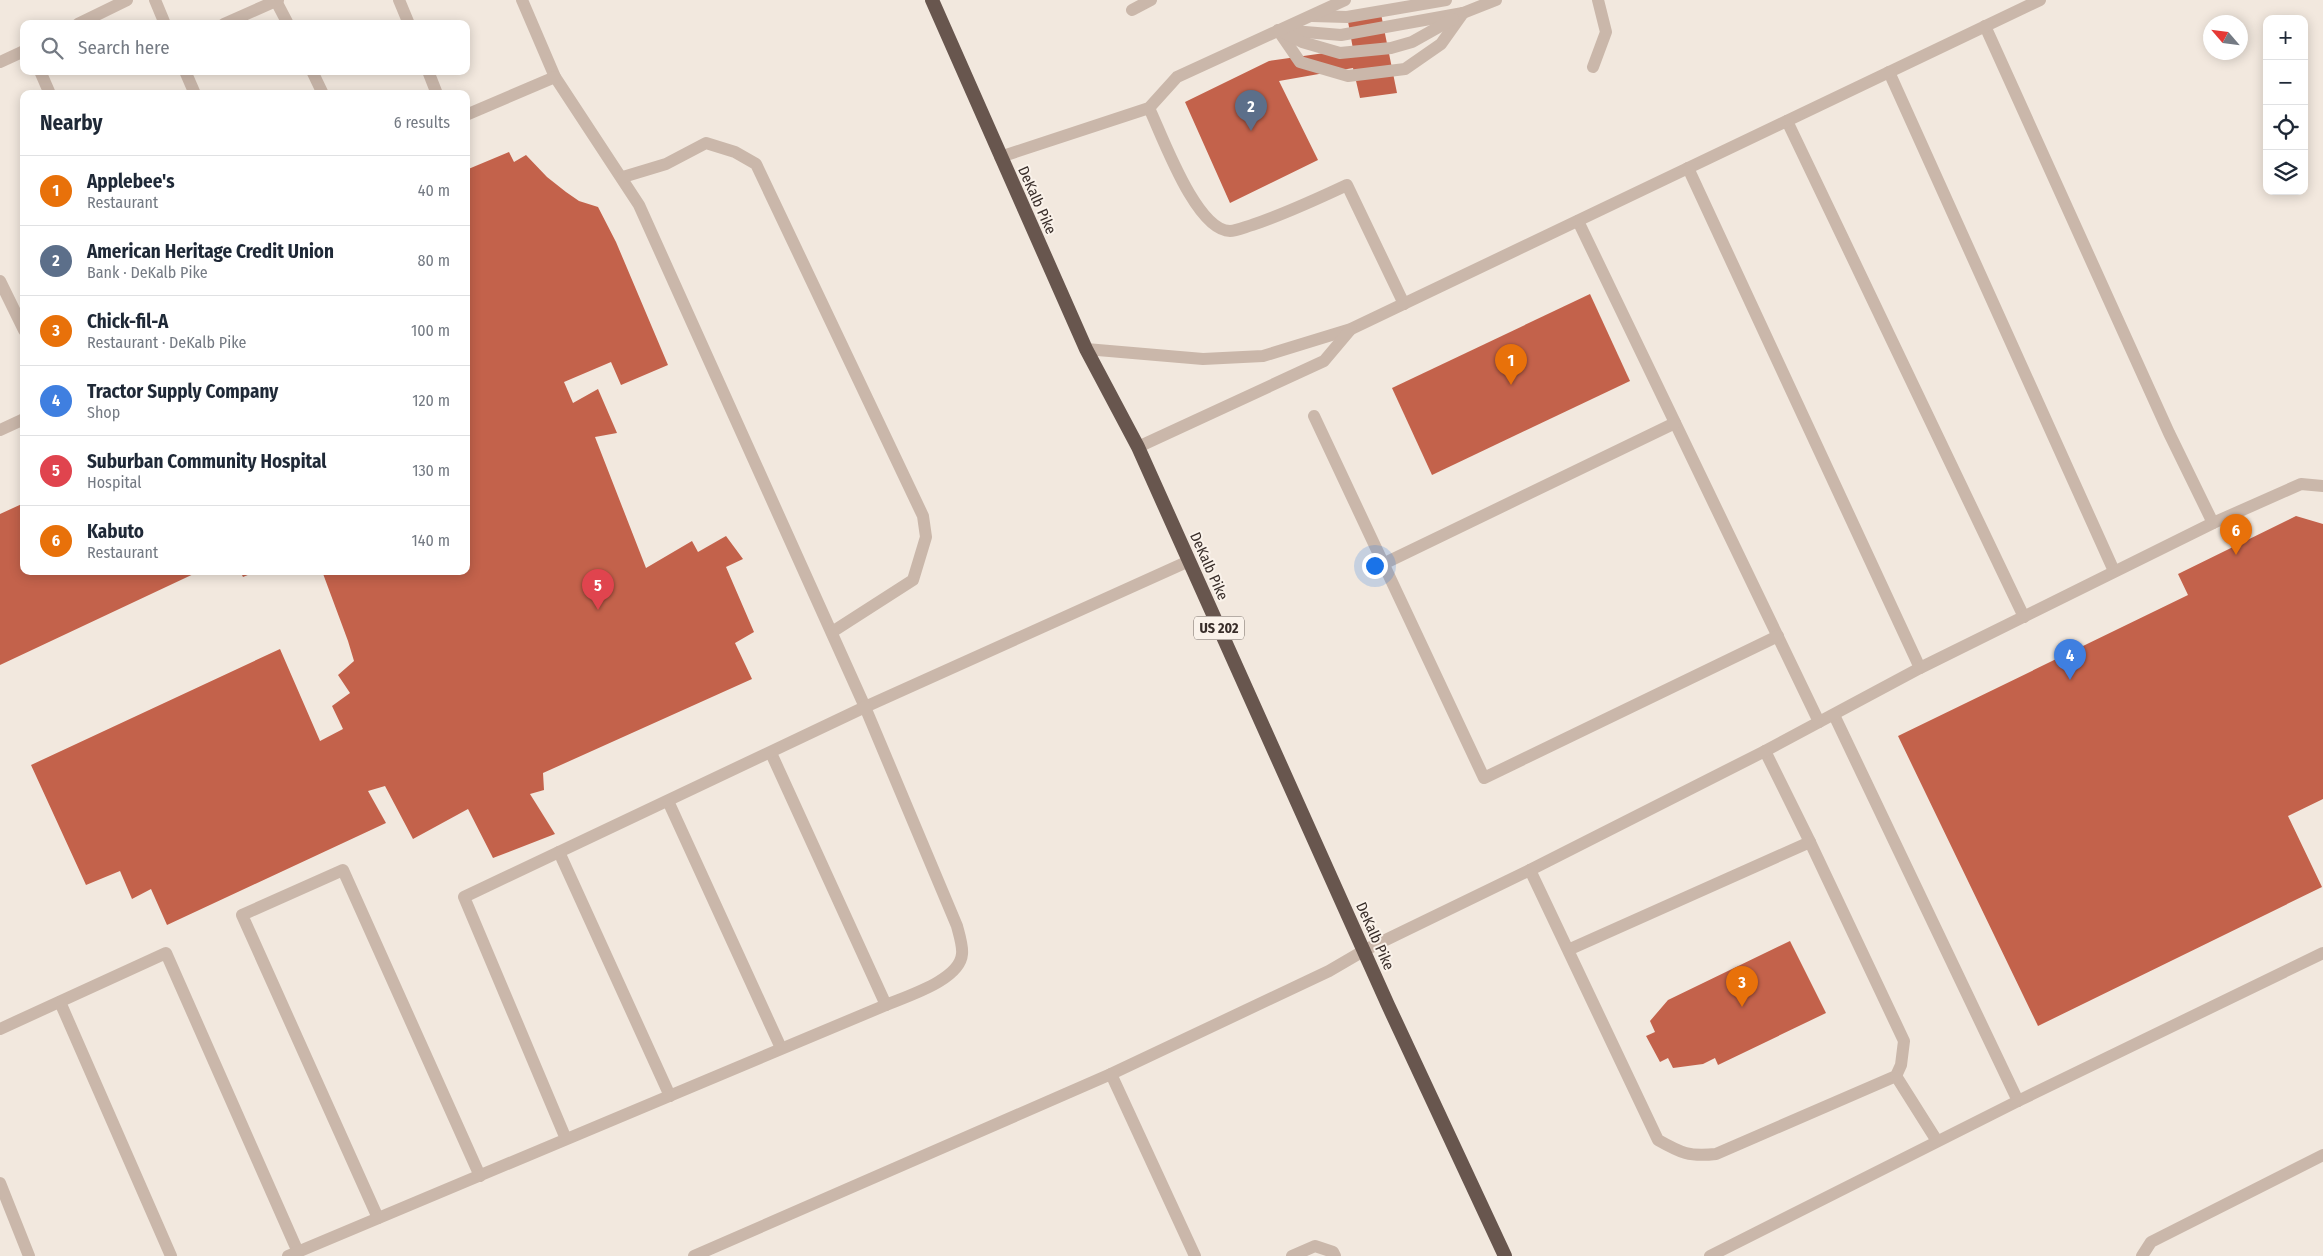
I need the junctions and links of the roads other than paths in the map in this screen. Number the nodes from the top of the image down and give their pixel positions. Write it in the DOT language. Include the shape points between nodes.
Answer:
graph roads {
  1 [pos="127,0"];
  2 [pos="155,0"];
  3 [pos="277,0"];
  4 [pos="399,0"];
  5 [pos="522,0"];
  6 [pos="932,0"];
  7 [pos="1152,0"];
  8 [pos="1345,0"];
  9 [pos="1446,0"];
  10 [pos="1496,0"];
  11 [pos="1598,0"];
  12 [pos="2040,0"];
  13 [pos="1132,10"];
  14 [pos="1463,14"];
  15 [pos="1308,16"];
  16 [pos="86,20"];
  17 [pos="163,20"];
  18 [pos="233,20"];
  19 [pos="286,20"];
  20 [pos="407,20"];
  21 [pos="1985,26"];
  22 [pos="1278,30"];
  23 [pos="20,53"];
  24 [pos="0,62"];
  25 [pos="1593,67"];
  26 [pos="1889,72"];
  27 [pos="42,75"];
  28 [pos="187,75"];
  29 [pos="314,75"];
  30 [pos="430,75"];
  31 [pos="555,77"];
  32 [pos="48,90"];
  33 [pos="193,90"];
  34 [pos="321,90"];
  35 [pos="435,90"];
  36 [pos="1149,108"];
  37 [pos="470,113"];
  38 [pos="1786,121"];
  39 [pos="1000,158"];
  40 [pos="1688,168"];
  41 [pos="622,177"];
  42 [pos="1578,221"];
  43 [pos="0,281"];
  44 [pos="1404,304"];
  45 [pos="20,322"];
  46 [pos="1351,330"];
  47 [pos="1086,348"];
  48 [pos="1314,416"];
  49 [pos="20,421"];
  50 [pos="1675,423"];
  51 [pos="0,430"];
  52 [pos="1138,447"];
  53 [pos="2323,486"];
  54 [pos="2213,523"];
  55 [pos="1189,561"];
  56 [pos="1383,564"];
  57 [pos="2114,571"];
  58 [pos="2024,617"];
  59 [pos="832,632"];
  60 [pos="1778,636"];
  61 [pos="1920,668"];
  62 [pos="865,707"];
  63 [pos="1834,714"];
  64 [pos="1819,722"];
  65 [pos="1765,751"];
  66 [pos="770,753"];
  67 [pos="668,802"];
  68 [pos="1810,842"];
  69 [pos="559,852"];
  70 [pos="1530,870"];
  71 [pos="1364,950"];
  72 [pos="1568,950"];
  73 [pos="2323,953"];
  74 [pos="60,1002"];
  75 [pos="886,1005"];
  76 [pos="0,1029"];
  77 [pos="781,1048"];
  78 [pos="1112,1074"];
  79 [pos="1896,1076"];
  80 [pos="670,1096"];
  81 [pos="2018,1100"];
  82 [pos="566,1139"];
  83 [pos="1936,1141"];
  84 [pos="2323,1155"];
  85 [pos="480,1176"];
  86 [pos="0,1183"];
  87 [pos="378,1218"];
  88 [pos="293,1254"];
  89 [pos="29,1256"];
  90 [pos="171,1256"];
  91 [pos="694,1256"];
  92 [pos="1195,1256"];
  93 [pos="1292,1256"];
  94 [pos="1335,1256"];
  95 [pos="1505,1256"];
  96 [pos="1710,1256"];
  97 [pos="2142,1256"];
  1 -- 16 [label="lane"];
  2 -- 17 [label="lane"];
  3 -- 18 [label="lane"];
  3 -- 19 [label="lane"];
  4 -- 20 [label="lane"];
  5 -- 31 [label="lane"];
  6 -- 39 [label="highway, DeKalb Pike / US 202"];
  7 -- 13 [label="lane"];
  8 -- 15 [label="lane"];
  9 -- 15 [label="lane" via="1347,17"];
  10 -- 14 [label="lane"];
  11 -- 25 [label="lane" via="1606,32"];
  12 -- 21 [label="lane"];
  14 -- 22 [label="lane" via="1341,35"];
  14 -- 22 [label="lane" via="1412,42 1391,48 1340,53 1302,42"];
  14 -- 22 [label="lane" via="1441,44 1406,69 1348,76 1300,62"];
  15 -- 22 [label="lane"];
  21 -- 26 [label="lane"];
  21 -- 54 [label="lane"];
  22 -- 36 [label="lane" via="1177,77"];
  23 -- 24 [label="lane"];
  26 -- 38 [label="lane"];
  26 -- 57 [label="lane"];
  27 -- 32 [label="lane"];
  28 -- 33 [label="lane"];
  29 -- 34 [label="lane"];
  30 -- 35 [label="lane"];
  31 -- 37 [label="lane"];
  31 -- 41 [label="lane"];
  36 -- 39 [label="lane"];
  36 -- 44 [label="lane" via="1167,151 1200,212 1221,230 1230,232 1282,215 1346,185"];
  38 -- 40 [label="lane"];
  38 -- 58 [label="lane"];
  39 -- 47 [label="highway, DeKalb Pike / US 202"];
  40 -- 42 [label="lane"];
  40 -- 61 [label="lane"];
  41 -- 59 [label="lane" via="639,205"];
  41 -- 59 [label="lane" via="666,164 706,144 735,152 756,164 922,516 926,537 913,580"];
  42 -- 44 [label="lane"];
  42 -- 50 [label="lane"];
  43 -- 45 [label="lane"];
  44 -- 46 [label="lane"];
  46 -- 47 [label="lane" via="1263,356 1203,359"];
  46 -- 52 [label="lane" via="1324,360"];
  47 -- 52 [label="highway, DeKalb Pike / US 202"];
  48 -- 56 [label="lane"];
  49 -- 51 [label="lane"];
  50 -- 56 [label="lane"];
  50 -- 60 [label="lane"];
  52 -- 55 [label="highway, DeKalb Pike / US 202"];
  53 -- 54 [label="lane" via="2301,484"];
  54 -- 57 [label="lane"];
  55 -- 62 [label="lane"];
  55 -- 71 [label="highway, DeKalb Pike / US 202"];
  56 -- 60 [label="lane" via="1484,778"];
  57 -- 58 [label="lane"];
  58 -- 61 [label="lane"];
  59 -- 62 [label="lane"];
  60 -- 64 [label="lane"];
  61 -- 63 [label="lane"];
  62 -- 66 [label="lane"];
  62 -- 75 [label="lane" via="957,926 962,954 952,973"];
  63 -- 64 [label="lane"];
  63 -- 81 [label="lane"];
  64 -- 65 [label="lane"];
  65 -- 68 [label="lane"];
  65 -- 70 [label="lane"];
  66 -- 67 [label="lane"];
  66 -- 75 [label="lane"];
  67 -- 69 [label="lane"];
  67 -- 77 [label="lane"];
  68 -- 72 [label="lane"];
  68 -- 79 [label="lane" via="1904,1041"];
  69 -- 80 [label="lane"];
  69 -- 82 [label="lane" via="464,897"];
  70 -- 71 [label="lane"];
  70 -- 72 [label="lane"];
  71 -- 78 [label="lane" via="1328,971"];
  71 -- 95 [label="highway, DeKalb Pike / US 202"];
  72 -- 79 [label="lane" via="1658,1140 1676,1150 1695,1156 1716,1154"];
  73 -- 81 [label="lane"];
  74 -- 76 [label="lane"];
  74 -- 88 [label="lane" via="166,953"];
  74 -- 90 [label="lane"];
  75 -- 77 [label="lane"];
  77 -- 80 [label="lane"];
  78 -- 91 [label="lane"];
  78 -- 92 [label="lane"];
  79 -- 83 [label="lane"];
  80 -- 82 [label="lane"];
  81 -- 83 [label="lane"];
  82 -- 85 [label="lane"];
  83 -- 96 [label="lane"];
  84 -- 97 [label="lane" via="2151,1242"];
  85 -- 87 [label="lane"];
  85 -- 87 [label="lane" via="343,870 242,915"];
  86 -- 89 [label="lane"];
  87 -- 88 [label="lane"];
  93 -- 94 [label="lane" via="1315,1246 1333,1252"];
}
